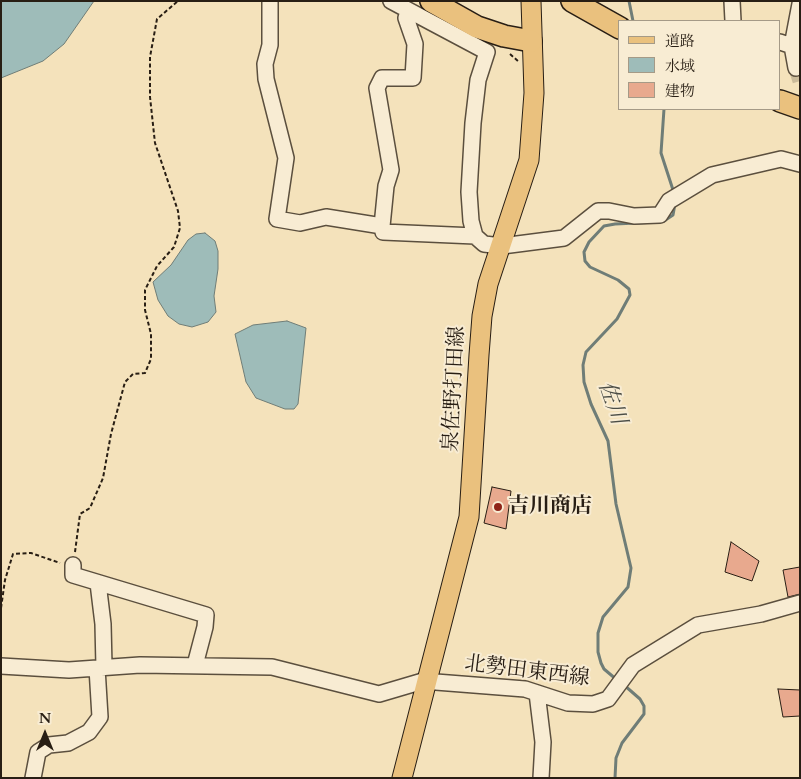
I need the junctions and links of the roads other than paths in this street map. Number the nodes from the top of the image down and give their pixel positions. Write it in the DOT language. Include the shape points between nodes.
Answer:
graph roads {
  1 [pos="270,1"];
  2 [pos="431,1"];
  3 [pos="460,1"];
  4 [pos="531,1"];
  5 [pos="572,1"];
  6 [pos="732,1"];
  7 [pos="390,2"];
  8 [pos="800,4"];
  9 [pos="408,11"];
  10 [pos="732,20"];
  11 [pos="617,27"];
  12 [pos="531,41"];
  13 [pos="786,44"];
  14 [pos="796,68"];
  15 [pos="781,101"];
  16 [pos="800,108"];
  17 [pos="800,164"];
  18 [pos="382,226"];
  19 [pos="475,236"];
  20 [pos="502,246"];
  21 [pos="74,566"];
  22 [pos="98,583"];
  23 [pos="800,603"];
  24 [pos="194,665"];
  25 [pos="1,666"];
  26 [pos="101,668"];
  27 [pos="426,682"];
  28 [pos="536,693"];
  29 [pos="32,778"];
  30 [pos="402,778"];
  31 [pos="541,778"];
  1 -- 18 [label="street" via="266,79 286,158 277,220 300,223 326,217"];
  2 -- 12 [label="highway" via="477,27"];
  3 -- 12 [label="highway"];
  4 -- 12 [label="main road, 泉佐野打田線"];
  5 -- 11 [label="highway"];
  6 -- 10 [label="street"];
  7 -- 9 [label="street"];
  8 -- 13 [label="street"];
  9 -- 18 [label="street" via="406,18 415,44 413,78 382,78 377,88 391,170"];
  9 -- 19 [label="street" via="487,52 478,80 473,123 469,192 470,221"];
  12 -- 20 [label="main road, 泉佐野打田線" via="534,93 529,160"];
  13 -- 14 [label="street"];
  15 -- 16 [label="highway"];
  17 -- 20 [label="street" via="781,159 712,175 682,191 669,201 660,215 634,216 598,211 564,238"];
  18 -- 19 [label="street" via="384,232 392,233"];
  19 -- 20 [label="street" via="484,244"];
  20 -- 27 [label="main road, 泉佐野打田線" via="488,284 482,316 469,517"];
  21 -- 22 [label="street" via="72,575"];
  22 -- 24 [label="street" via="206,615"];
  22 -- 26 [label="street" via="103,624"];
  23 -- 28 [label="street, 北勢田東西線" via="761,614 698,625 633,665 608,699 593,704 568,703"];
  24 -- 26 [label="street, 北勢田東西線"];
  24 -- 27 [label="street, 北勢田東西線" via="272,667 379,694 415,682"];
  25 -- 26 [label="street, 北勢田東西線" via="69,670"];
  26 -- 29 [label="street" via="100,717 89,732 68,743 49,745 38,752"];
  27 -- 28 [label="street, 北勢田東西線" via="524,689"];
  27 -- 30 [label="main road, 泉佐野打田線"];
  28 -- 31 [label="street" via="543,742"];
}
